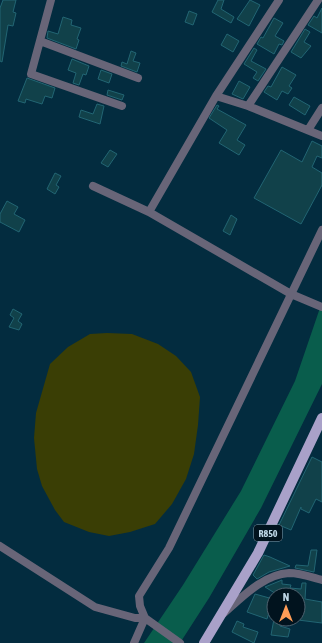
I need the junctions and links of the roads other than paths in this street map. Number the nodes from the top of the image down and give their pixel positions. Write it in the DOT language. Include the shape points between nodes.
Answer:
graph roads {
  1 [pos="50,0"];
  2 [pos="279,0"];
  3 [pos="318,0"];
  4 [pos="40,41"];
  5 [pos="138,78"];
  6 [pos="216,96"];
  7 [pos="122,106"];
  8 [pos="248,106"];
  9 [pos="322,108"];
  10 [pos="308,130"];
  11 [pos="322,136"];
  12 [pos="93,186"];
  13 [pos="149,212"];
  14 [pos="322,230"];
  15 [pos="291,294"];
  16 [pos="319,306"];
  17 [pos="322,418"];
  18 [pos="0,546"];
  19 [pos="322,580"];
  20 [pos="220,616"];
  21 [pos="148,619"];
  22 [pos="134,643"];
  23 [pos="180,643"];
  24 [pos="204,643"];
  1 -- 4 [label="street"];
  2 -- 6 [label="street"];
  3 -- 8 [label="street"];
  4 -- 5 [label="street"];
  4 -- 7 [label="street" via="31,74"];
  6 -- 8 [label="street"];
  6 -- 13 [label="street"];
  8 -- 10 [label="street"];
  9 -- 10 [label="street"];
  10 -- 11 [label="street"];
  12 -- 13 [label="street"];
  13 -- 15 [label="street"];
  14 -- 15 [label="street"];
  15 -- 16 [label="street"];
  15 -- 21 [label="street" via="169,548 139,596 140,606"];
  17 -- 20 [label="main road, R850" via="258,553"];
  18 -- 21 [label="street" via="95,607"];
  19 -- 20 [label="street" via="292,574 276,576 258,586"];
  20 -- 24 [label="main road, R850"];
  21 -- 22 [label="street"];
  21 -- 23 [label="street"];
}
